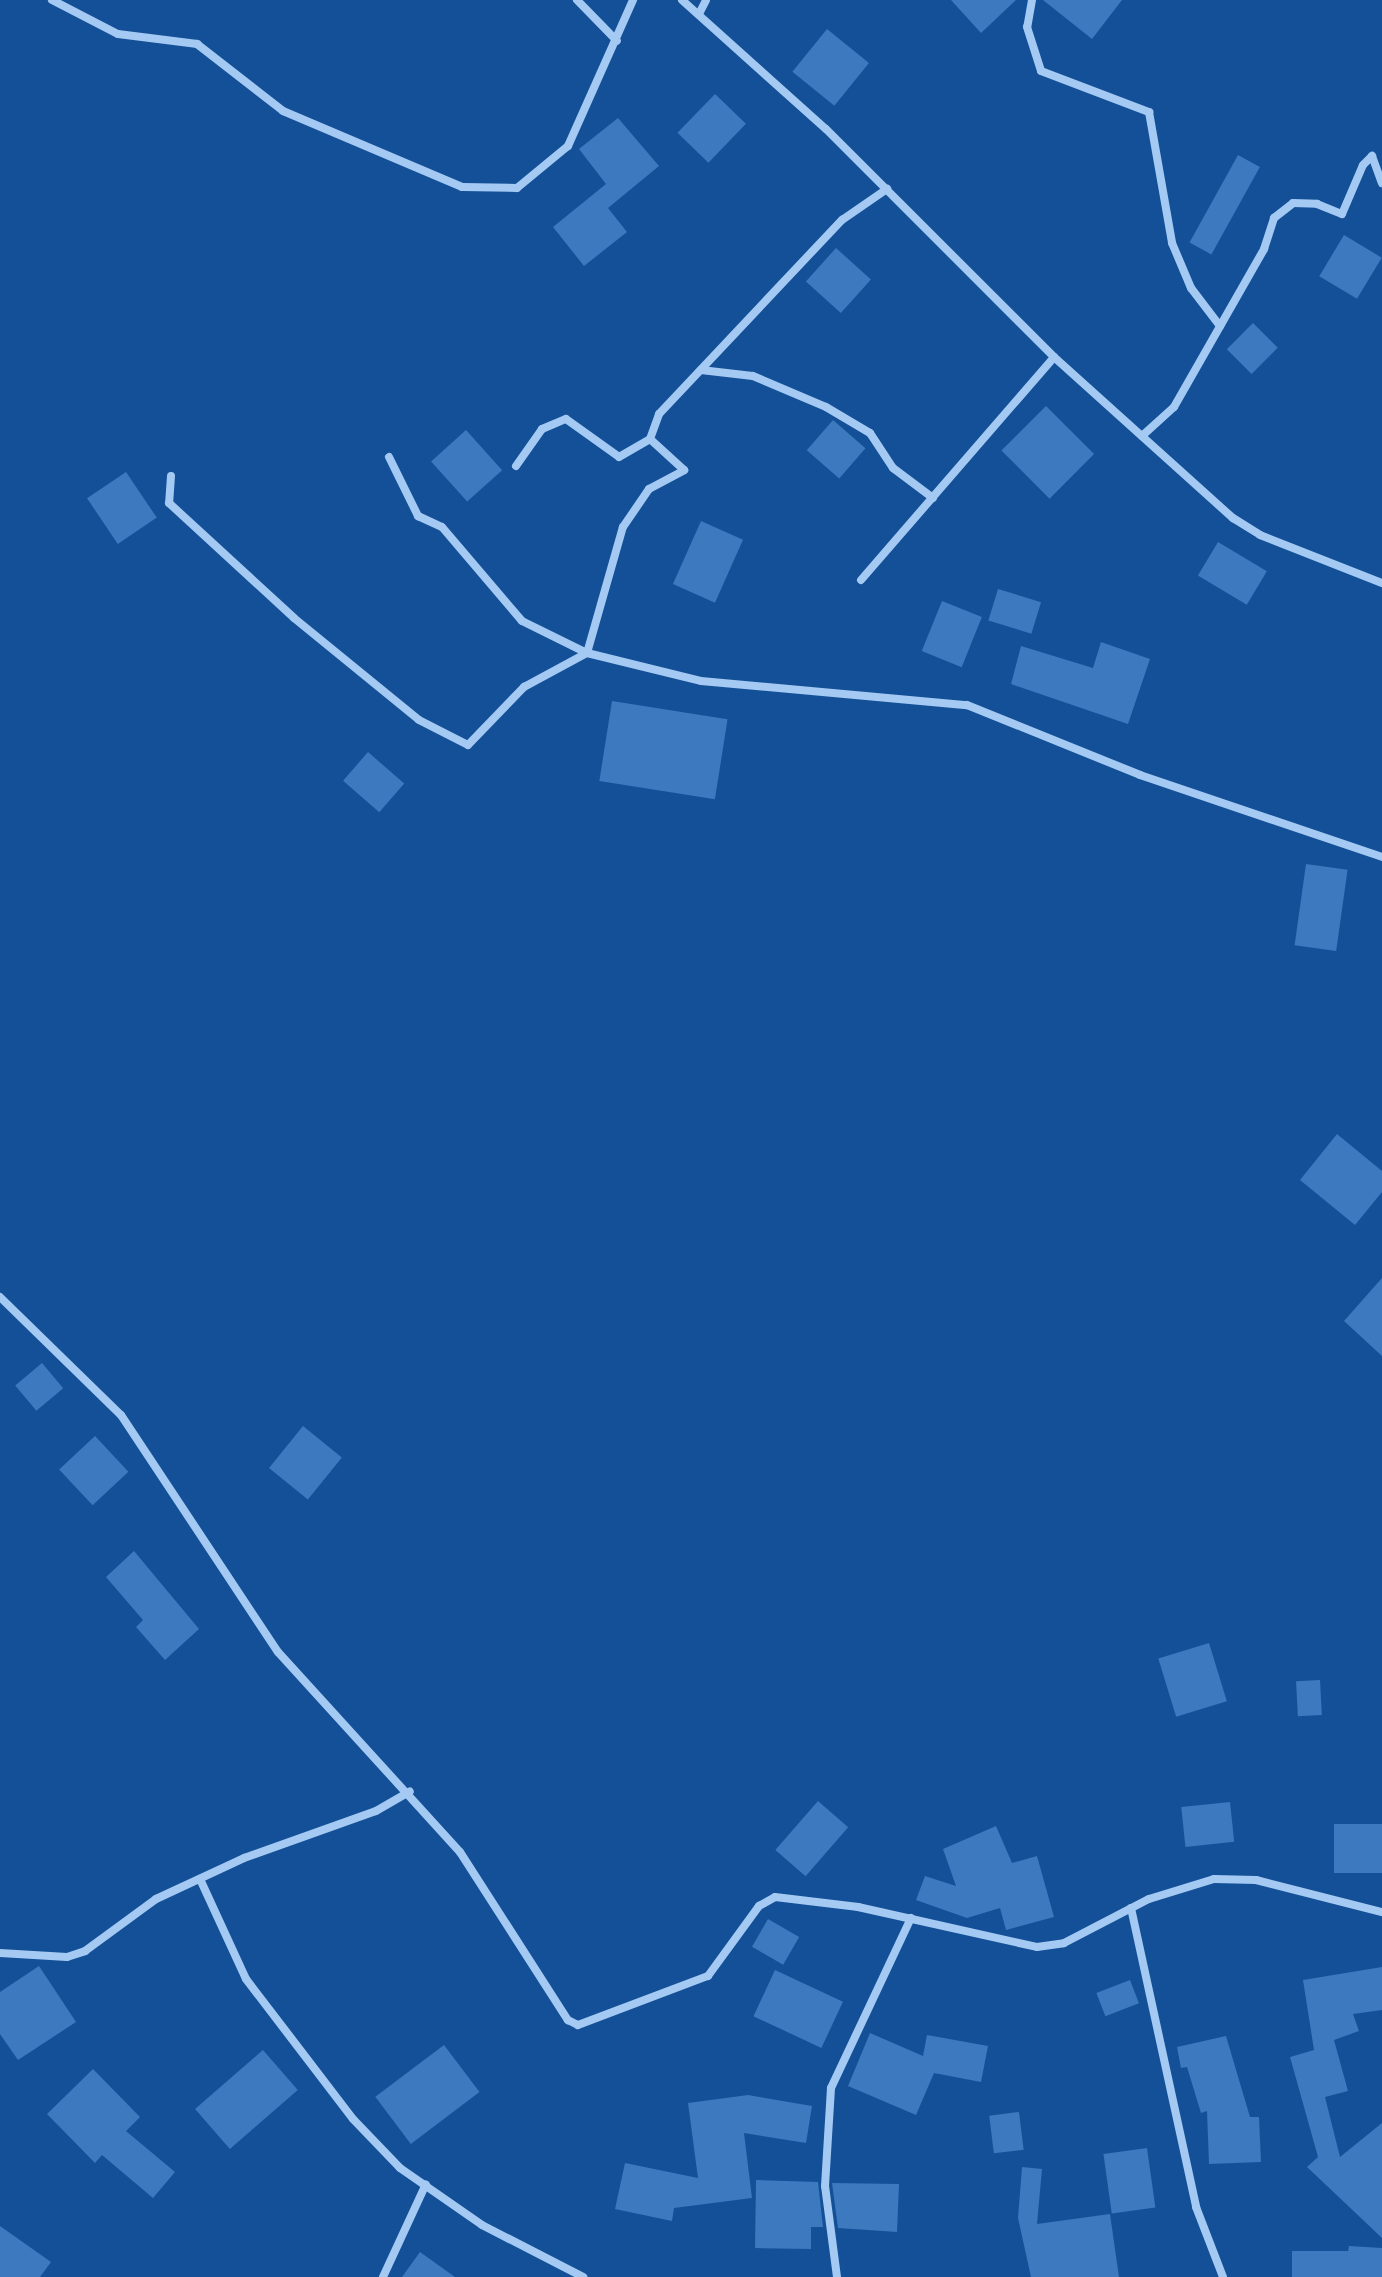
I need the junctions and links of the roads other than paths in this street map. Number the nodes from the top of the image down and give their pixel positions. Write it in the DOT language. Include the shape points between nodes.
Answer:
graph roads {
  1 [pos="52,0"];
  2 [pos="577,0"];
  3 [pos="633,0"];
  4 [pos="682,0"];
  5 [pos="706,0"];
  6 [pos="1032,0"];
  7 [pos="700,12"];
  8 [pos="617,41"];
  9 [pos="1382,183"];
  10 [pos="887,189"];
  11 [pos="1220,326"];
  12 [pos="1054,357"];
  13 [pos="701,370"];
  14 [pos="1142,436"];
  15 [pos="650,439"];
  16 [pos="389,457"];
  17 [pos="516,466"];
  18 [pos="171,476"];
  19 [pos="933,498"];
  20 [pos="861,580"];
  21 [pos="1382,583"];
  22 [pos="587,653"];
  23 [pos="1382,857"];
  24 [pos="0,1297"];
  25 [pos="410,1791"];
  26 [pos="200,1879"];
  27 [pos="1131,1908"];
  28 [pos="1382,1912"];
  29 [pos="911,1918"];
  30 [pos="0,1953"];
  31 [pos="426,2184"];
  32 [pos="383,2277"];
  33 [pos="583,2277"];
  34 [pos="837,2277"];
  35 [pos="1223,2277"];
  1 -- 8 [label="street" via="118,34 197,44 283,111 462,187 517,188 568,146"];
  2 -- 8 [label="street"];
  3 -- 8 [label="street"];
  4 -- 7 [label="street"];
  5 -- 7 [label="street"];
  6 -- 11 [label="street" via="1027,27 1041,71 1149,112 1172,243 1191,288"];
  7 -- 10 [label="street"];
  9 -- 11 [label="street" via="1372,156 1342,214 1317,204 1293,203 1274,218 1264,249"];
  10 -- 12 [label="street"];
  10 -- 13 [label="street" via="842,220"];
  11 -- 14 [label="street" via="1174,407"];
  12 -- 14 [label="street"];
  12 -- 19 [label="street"];
  13 -- 15 [label="street" via="659,414"];
  13 -- 19 [label="street" via="753,376 826,407 870,433 893,468"];
  14 -- 21 [label="street" via="1233,518 1260,535"];
  15 -- 17 [label="street" via="619,457 566,419 542,429"];
  15 -- 22 [label="street" via="684,470 649,489 623,527"];
  16 -- 22 [label="street" via="418,516 442,527 522,621"];
  18 -- 22 [label="street" via="169,503 294,618 419,720 468,745 524,687"];
  19 -- 20 [label="street"];
  22 -- 23 [label="street" via="701,681 967,705 1140,775"];
  24 -- 25 [label="street" via="121,1415 278,1652"];
  25 -- 26 [label="street" via="376,1811"];
  25 -- 29 [label="street" via="460,1852 568,2020 578,2025 708,1976 759,1906 775,1897"];
  26 -- 30 [label="street" via="156,1899 85,1951 67,1957"];
  26 -- 31 [label="street" via="246,1979 353,2119 400,2168"];
  27 -- 28 [label="street" via="1231,1877"];
  27 -- 29 [label="street" via="1064,1943 1037,1947"];
  27 -- 35 [label="street" via="1196,2207"];
  29 -- 34 [label="street" via="831,2088 825,2119 825,2186"];
  31 -- 32 [label="street"];
  31 -- 33 [label="street" via="482,2225"];
}
